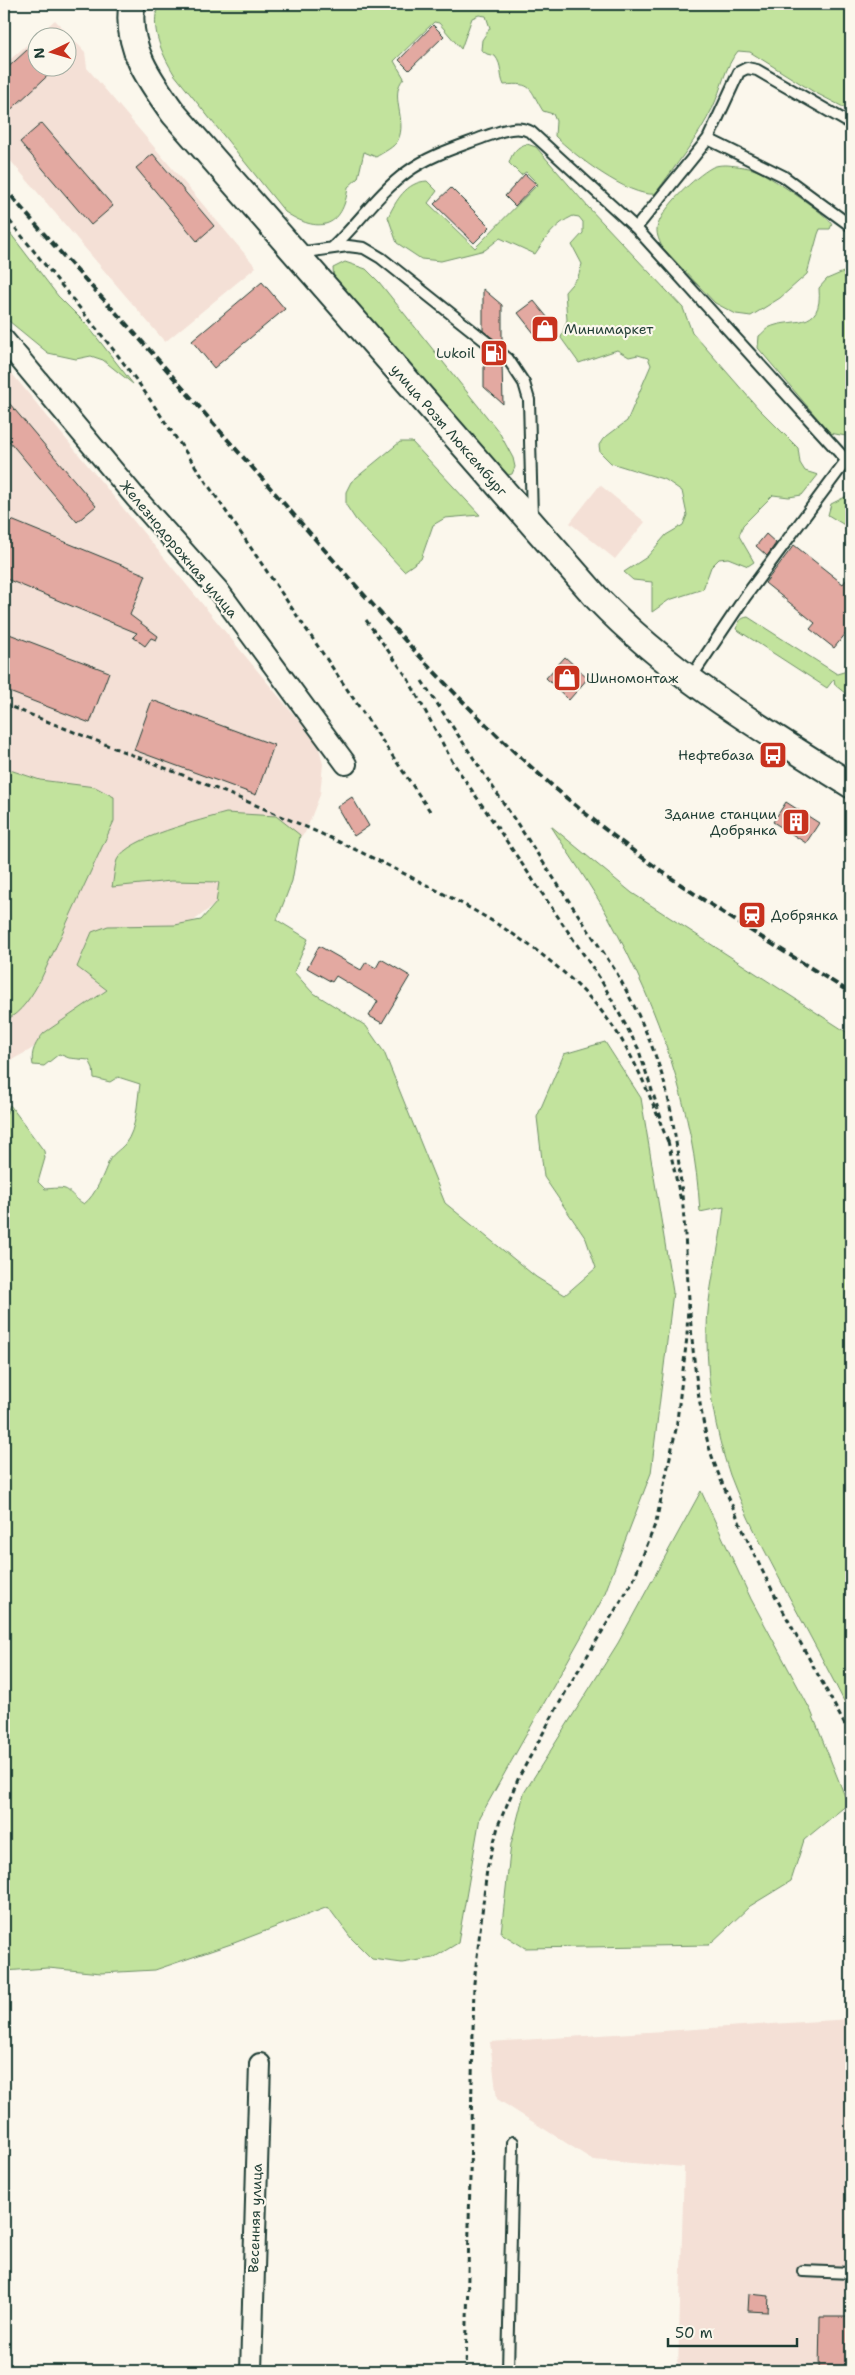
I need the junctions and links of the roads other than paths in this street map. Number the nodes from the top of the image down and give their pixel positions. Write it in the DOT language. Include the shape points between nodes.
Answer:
graph roads {
  1 [pos="132,4"];
  2 [pos="851,124"];
  3 [pos="708,139"];
  4 [pos="851,226"];
  5 [pos="636,228"];
  6 [pos="332,248"];
  7 [pos="294,253"];
  8 [pos="4,340"];
  9 [pos="849,457"];
  10 [pos="532,524"];
  11 [pos="690,680"];
  12 [pos="346,764"];
  13 [pos="851,785"];
  14 [pos="260,2064"];
  15 [pos="513,2142"];
  16 [pos="803,2271"];
  17 [pos="851,2272"];
  18 [pos="251,2371"];
  19 [pos="508,2371"];
  1 -- 7 [label="street, улица Розы Люксембург" via="133,40 149,78 194,139"];
  2 -- 3 [label="lane" via="757,70 747,68 739,72 731,84"];
  3 -- 4 [label="lane" via="783,176"];
  3 -- 5 [label="lane"];
  5 -- 6 [label="lane" via="531,132 512,128 454,148 407,172 374,201"];
  5 -- 9 [label="lane"];
  6 -- 7 [label="lane"];
  6 -- 10 [label="lane" via="364,248 381,258 508,359 517,370 529,400"];
  7 -- 10 [label="street, улица Розы Люксембург"];
  8 -- 12 [label="street, Железнодорожная улица" via="218,590"];
  9 -- 11 [label="lane" via="745,597"];
  10 -- 11 [label="street, улица Розы Люксембург" via="618,620"];
  11 -- 13 [label="street, улица Розы Люксембург"];
  14 -- 18 [label="street, Весенняя улица"];
  15 -- 19 [label="lane"];
  16 -- 17 [label="lane"];
}
